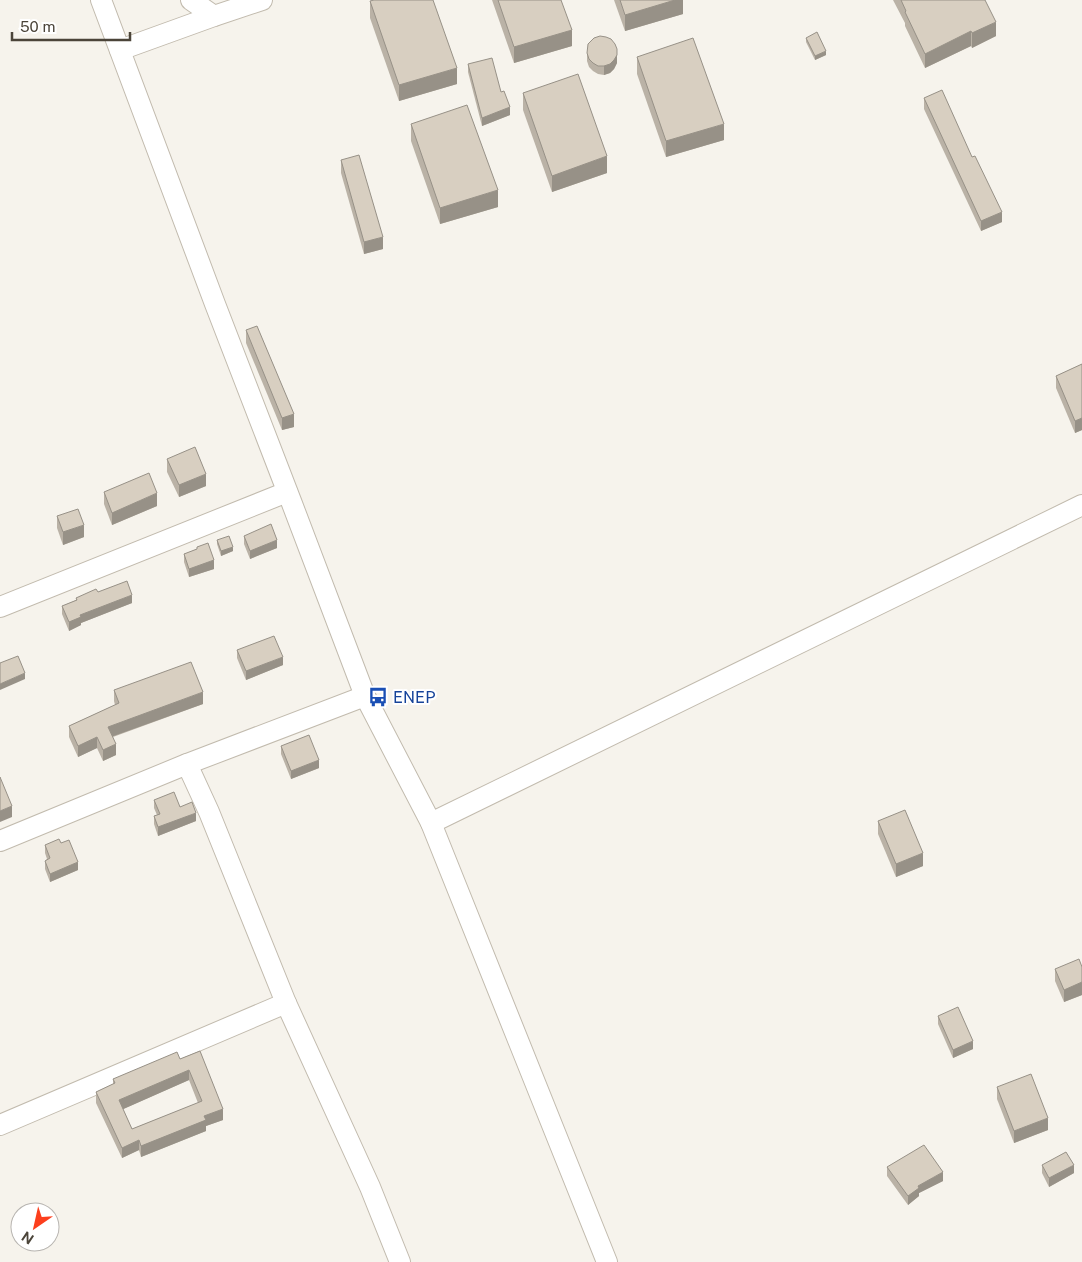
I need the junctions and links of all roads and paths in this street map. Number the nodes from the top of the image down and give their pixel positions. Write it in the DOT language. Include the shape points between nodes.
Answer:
graph roads {
  1 [pos="101,0"];
  2 [pos="191,0"];
  3 [pos="262,0"];
  4 [pos="214,16"];
  5 [pos="120,50"];
  6 [pos="287,492"];
  7 [pos="1082,505"];
  8 [pos="0,607"];
  9 [pos="365,696"];
  10 [pos="187,764"];
  11 [pos="431,823"];
  12 [pos="0,841"];
  13 [pos="286,1003"];
  14 [pos="0,1125"];
  15 [pos="400,1262"];
  16 [pos="607,1262"];
  1 -- 5 [label="street"];
  2 -- 4 [label="street"];
  3 -- 4 [label="street"];
  4 -- 5 [label="street"];
  5 -- 6 [label="street"];
  6 -- 8 [label="street"];
  6 -- 9 [label="street"];
  7 -- 11 [label="street"];
  9 -- 10 [label="street"];
  9 -- 11 [label="street"];
  10 -- 12 [label="street"];
  10 -- 13 [label="street"];
  11 -- 16 [label="street"];
  13 -- 14 [label="street"];
  13 -- 15 [label="street" via="370,1187"];
}
